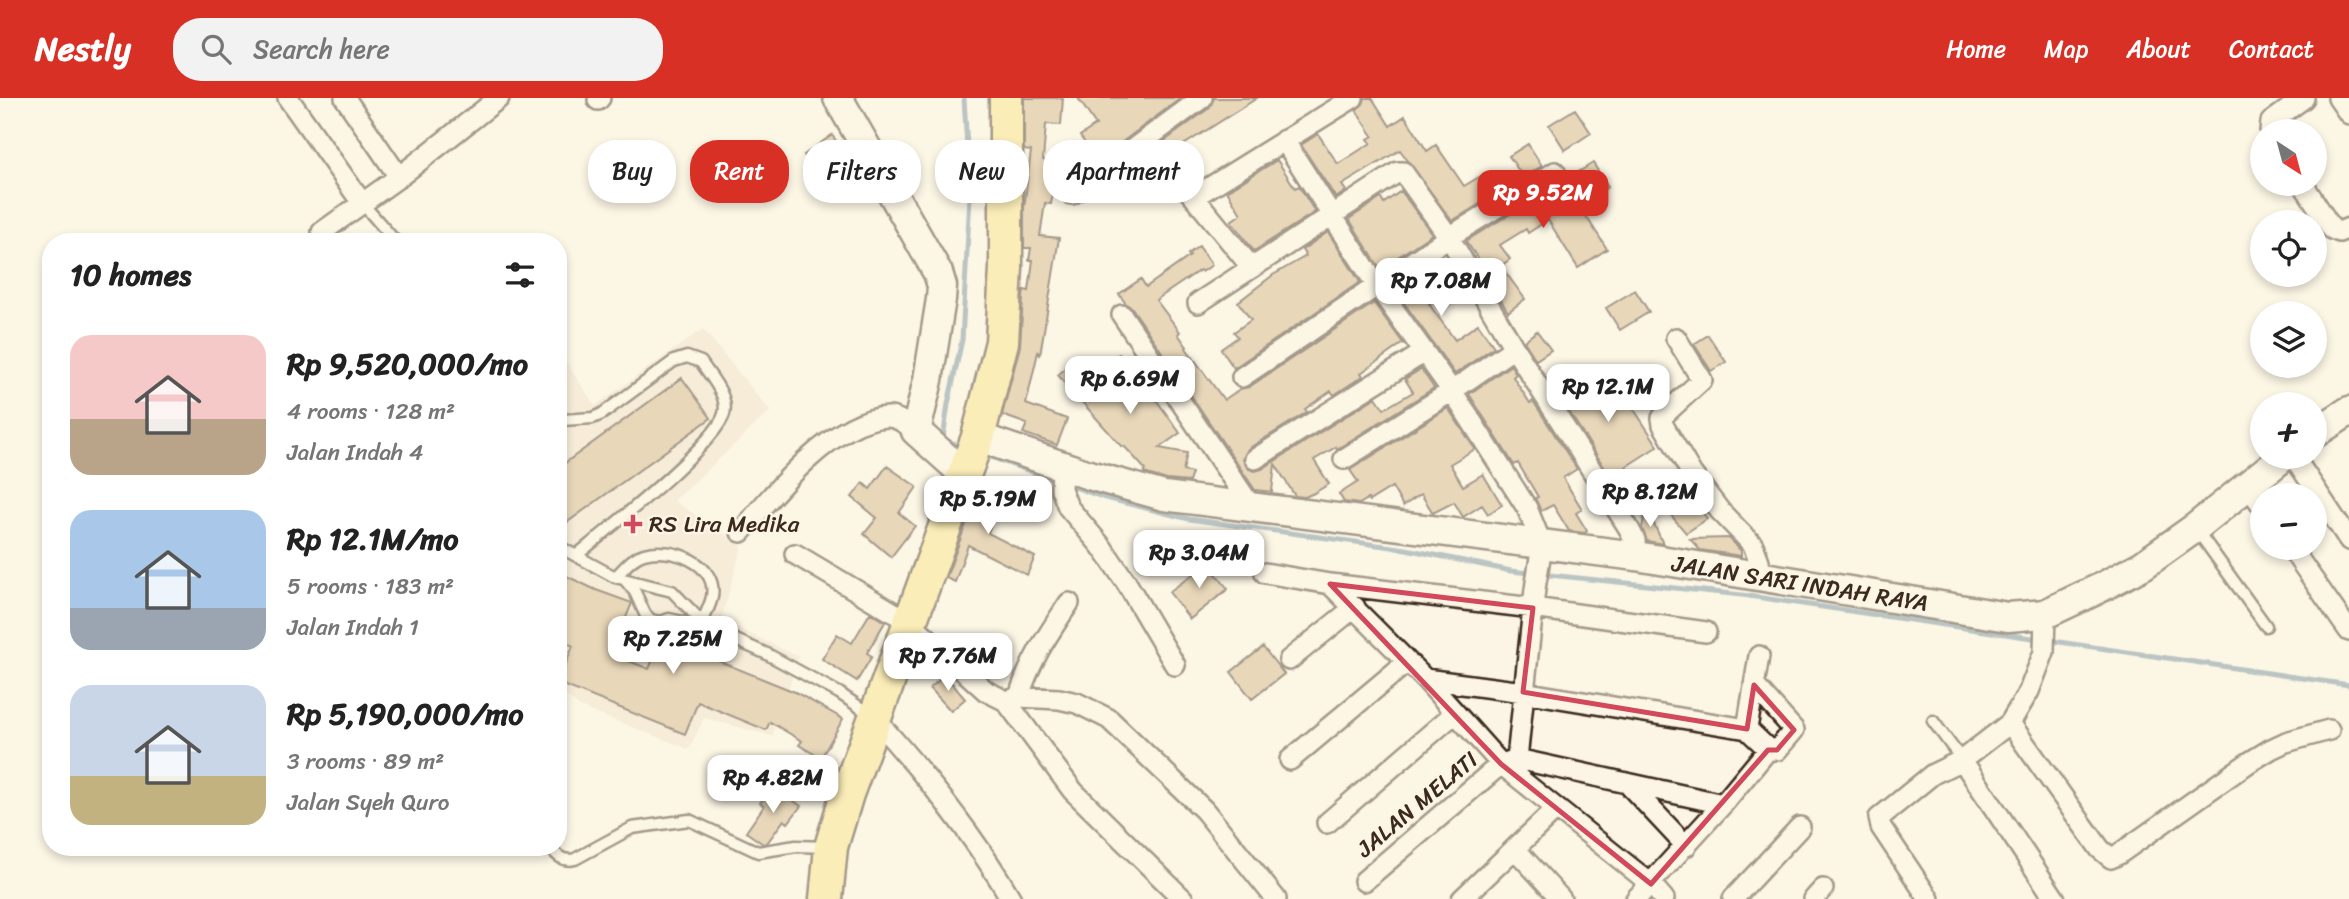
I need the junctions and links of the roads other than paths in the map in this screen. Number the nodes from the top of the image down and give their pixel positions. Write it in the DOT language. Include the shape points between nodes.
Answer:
graph roads {
  1 [pos="288,98"];
  2 [pos="345,98"];
  3 [pos="499,98"];
  4 [pos="838,98"];
  5 [pos="1006,98"];
  6 [pos="1202,98"];
  7 [pos="1353,98"];
  8 [pos="2304,98"];
  9 [pos="2338,98"];
  10 [pos="2349,114"];
  11 [pos="2275,119"];
  12 [pos="1145,140"];
  13 [pos="1284,140"];
  14 [pos="1555,172"];
  15 [pos="399,177"];
  16 [pos="1204,191"];
  17 [pos="2311,196"];
  18 [pos="362,202"];
  19 [pos="1199,203"];
  20 [pos="1331,215"];
  21 [pos="2349,228"];
  22 [pos="323,232"];
  23 [pos="389,233"];
  24 [pos="1449,237"];
  25 [pos="1252,268"];
  26 [pos="1377,286"];
  27 [pos="1198,303"];
  28 [pos="1122,315"];
  29 [pos="1676,338"];
  30 [pos="1514,348"];
  31 [pos="1423,353"];
  32 [pos="1242,377"];
  33 [pos="1452,391"];
  34 [pos="2349,411"];
  35 [pos="567,419"];
  36 [pos="2327,425"];
  37 [pos="916,432"];
  38 [pos="971,454"];
  39 [pos="1255,459"];
  40 [pos="1344,459"];
  41 [pos="2302,469"];
  42 [pos="1062,477"];
  43 [pos="2250,499"];
  44 [pos="1251,506"];
  45 [pos="2195,528"];
  46 [pos="741,532"];
  47 [pos="2349,540"];
  48 [pos="567,551"];
  49 [pos="1541,551"];
  50 [pos="795,554"];
  51 [pos="578,555"];
  52 [pos="1636,556"];
  53 [pos="2299,560"];
  54 [pos="1265,573"];
  55 [pos="1760,578"];
  56 [pos="620,579"];
  57 [pos="1330,584"];
  58 [pos="1534,598"];
  59 [pos="1069,603"];
  60 [pos="1355,607"];
  61 [pos="2045,622"];
  62 [pos="911,623"];
  63 [pos="704,625"];
  64 [pos="2266,626"];
  65 [pos="2349,631"];
  66 [pos="1706,632"];
  67 [pos="1759,656"];
  68 [pos="1289,660"];
  69 [pos="1407,662"];
  70 [pos="1175,665"];
  71 [pos="1425,679"];
  72 [pos="1754,685"];
  73 [pos="1523,692"];
  74 [pos="1012,699"];
  75 [pos="1455,713"];
  76 [pos="874,718"];
  77 [pos="1933,721"];
  78 [pos="2010,723"];
  79 [pos="1747,729"];
  80 [pos="2329,730"];
  81 [pos="1767,750"];
  82 [pos="1290,760"];
  83 [pos="1962,760"];
  84 [pos="1509,762"];
  85 [pos="1628,784"];
  86 [pos="1723,804"];
  87 [pos="1556,809"];
  88 [pos="1327,823"];
  89 [pos="1800,827"];
  90 [pos="1686,846"];
  91 [pos="831,847"];
  92 [pos="1515,849"];
  93 [pos="558,856"];
  94 [pos="1364,881"];
  95 [pos="1657,892"];
  96 [pos="1467,897"];
  97 [pos="826,899"];
  98 [pos="1011,899"];
  99 [pos="1183,899"];
  100 [pos="1276,899"];
  101 [pos="1561,899"];
  102 [pos="1636,899"];
  103 [pos="1733,899"];
  104 [pos="1930,899"];
  105 [pos="2055,899"];
  1 -- 18 [label="street"];
  2 -- 15 [label="street"];
  3 -- 15 [label="street"];
  4 -- 37 [label="street" via="933,261 942,286"];
  5 -- 38 [label="main road" via="1002,342"];
  6 -- 12 [label="street"];
  7 -- 13 [label="street"];
  8 -- 11 [label="street"];
  9 -- 10 [label="street"];
  13 -- 16 [label="street"];
  13 -- 20 [label="street"];
  14 -- 24 [label="street"];
  15 -- 18 [label="street"];
  17 -- 21 [label="street" via="2332,229"];
  18 -- 22 [label="street"];
  18 -- 23 [label="lane"];
  19 -- 25 [label="street"];
  20 -- 24 [label="street" via="1401,171"];
  20 -- 25 [label="street"];
  20 -- 26 [label="street"];
  24 -- 26 [label="street"];
  24 -- 30 [label="street"];
  25 -- 27 [label="street"];
  26 -- 31 [label="street"];
  26 -- 32 [label="street"];
  28 -- 44 [label="street"];
  29 -- 55 [label="street" via="1702,380 1665,414 1663,425 1713,502 1753,545"];
  30 -- 33 [label="street"];
  30 -- 52 [label="street" via="1628,527"];
  31 -- 33 [label="street"];
  31 -- 39 [label="street"];
  33 -- 40 [label="street"];
  33 -- 49 [label="street" via="1527,508"];
  34 -- 36 [label="street"];
  35 -- 51 [label="lane" via="602,414 674,361 687,357 701,362 725,402 724,414 706,442"];
  37 -- 38 [label="street"];
  37 -- 46 [label="street" via="888,417 844,430 826,442"];
  38 -- 42 [label="street, JALAN SARI INDAH RAYA"];
  38 -- 62 [label="main road"];
  41 -- 47 [label="street"];
  42 -- 44 [label="street, JALAN SARI INDAH RAYA"];
  42 -- 70 [label="street" via="1068,507 1126,582"];
  43 -- 45 [label="street"];
  44 -- 49 [label="street, JALAN SARI INDAH RAYA"];
  45 -- 61 [label="street" via="2143,565"];
  45 -- 64 [label="lane"];
  48 -- 51 [label="lane"];
  49 -- 52 [label="street, JALAN SARI INDAH RAYA"];
  49 -- 58 [label="street"];
  50 -- 62 [label="street"];
  51 -- 56 [label="lane"];
  52 -- 55 [label="street, JALAN SARI INDAH RAYA"];
  53 -- 65 [label="street"];
  54 -- 57 [label="street"];
  55 -- 61 [label="street, JALAN SARI INDAH RAYA"];
  56 -- 63 [label="lane" via="672,591"];
  56 -- 63 [label="lane" via="635,592 651,620"];
  56 -- 63 [label="lane" via="632,559 643,554 687,557 699,565 710,583 712,596"];
  57 -- 58 [label="street"];
  57 -- 60 [label="street"];
  58 -- 66 [label="street"];
  58 -- 73 [label="street"];
  59 -- 74 [label="street"];
  60 -- 68 [label="street"];
  60 -- 69 [label="street"];
  61 -- 78 [label="street" via="2044,652"];
  62 -- 74 [label="street" via="986,691"];
  62 -- 76 [label="main road"];
  63 -- 76 [label="lane" via="826,686"];
  67 -- 72 [label="street"];
  69 -- 71 [label="street"];
  69 -- 82 [label="street"];
  71 -- 73 [label="street"];
  71 -- 75 [label="street"];
  72 -- 79 [label="street"];
  72 -- 81 [label="street" via="1794,730 1777,750"];
  73 -- 79 [label="street"];
  73 -- 84 [label="street"];
  74 -- 99 [label="street" via="1073,791"];
  74 -- 100 [label="street" via="1059,699 1109,719 1204,810"];
  75 -- 84 [label="street"];
  75 -- 88 [label="street"];
  76 -- 91 [label="main road"];
  76 -- 98 [label="street" via="947,803"];
  77 -- 83 [label="lane"];
  78 -- 80 [label="street" via="2111,858 2271,749"];
  78 -- 83 [label="street"];
  79 -- 81 [label="street"];
  81 -- 86 [label="street"];
  83 -- 104 [label="street" via="1933,774 1879,818"];
  83 -- 105 [label="street"];
  84 -- 85 [label="street"];
  84 -- 87 [label="street"];
  84 -- 94 [label="street, JALAN MELATI"];
  85 -- 86 [label="street"];
  85 -- 90 [label="street"];
  86 -- 90 [label="street"];
  87 -- 92 [label="street"];
  87 -- 95 [label="street"];
  89 -- 103 [label="street"];
  90 -- 95 [label="street"];
  91 -- 93 [label="lane" via="758,852 690,820 632,828 575,859"];
  91 -- 97 [label="main road"];
  92 -- 96 [label="street"];
  92 -- 101 [label="street"];
  95 -- 102 [label="street"];
}
